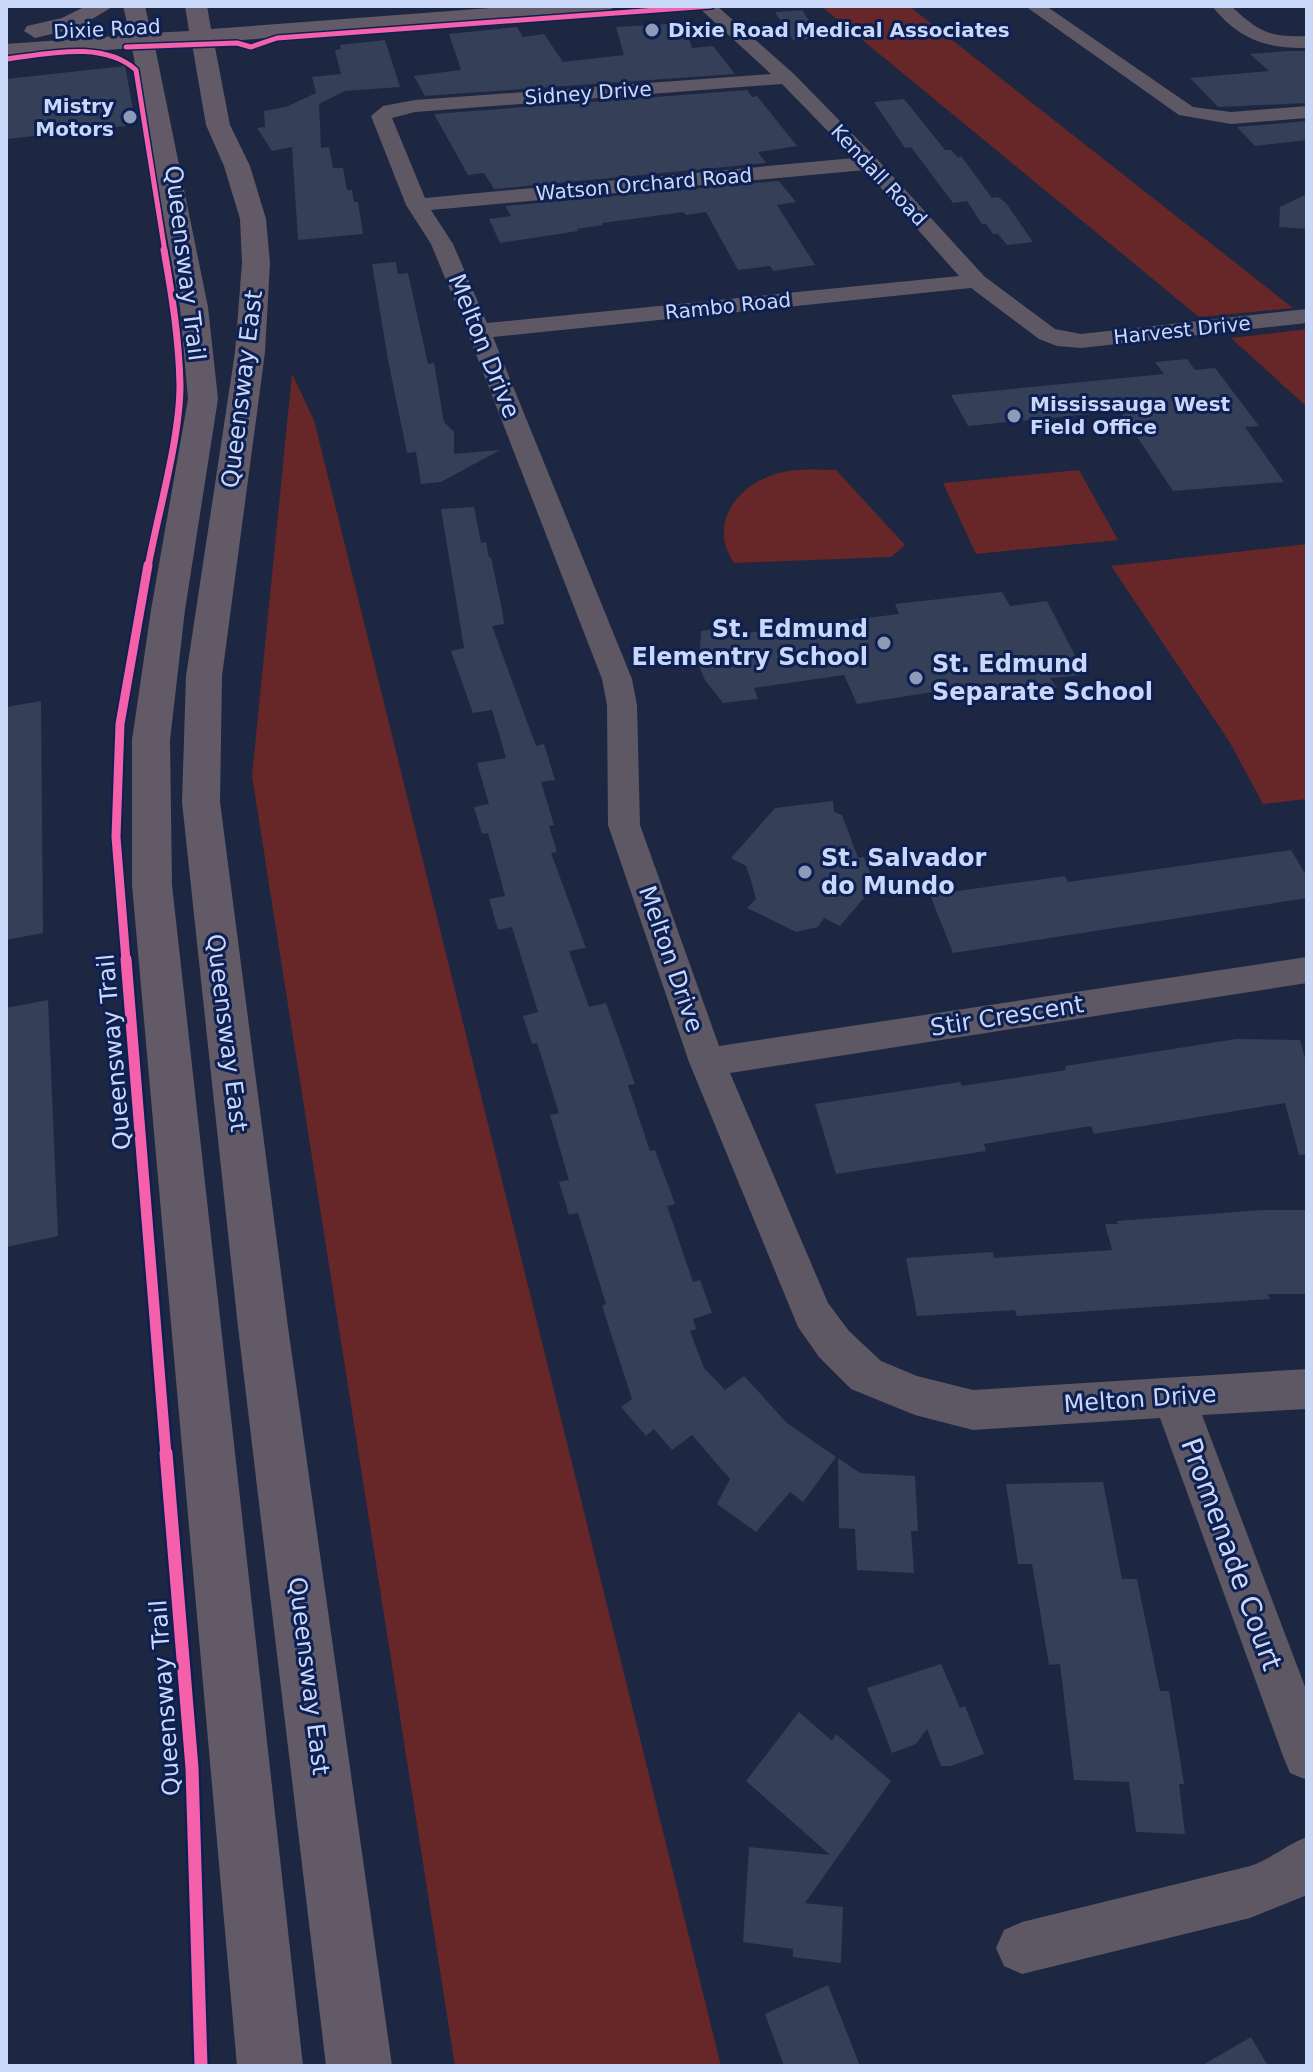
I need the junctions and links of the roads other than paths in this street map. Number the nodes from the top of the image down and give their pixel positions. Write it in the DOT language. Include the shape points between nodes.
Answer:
graph roads {
  1 [pos="103,6"];
  2 [pos="447,6"];
  3 [pos="605,6"];
  4 [pos="706,6"];
  5 [pos="1034,6"];
  6 [pos="1221,6"];
  7 [pos="240,12"];
  8 [pos="308,23"];
  9 [pos="6,35"];
  10 [pos="170,37"];
  11 [pos="1307,42"];
  12 [pos="6,51"];
  13 [pos="787,78"];
  14 [pos="216,100"];
  15 [pos="390,110"];
  16 [pos="1307,112"];
  17 [pos="218,125"];
  18 [pos="870,163"];
  19 [pos="417,205"];
  20 [pos="186,267"];
  21 [pos="237,276"];
  22 [pos="976,281"];
  23 [pos="1307,316"];
  24 [pos="479,331"];
  25 [pos="1057,339"];
  26 [pos="1307,970"];
  27 [pos="707,1062"];
  28 [pos="1307,1389"];
  29 [pos="1174,1398"];
  30 [pos="1307,1756"];
  31 [pos="1307,1862"];
  32 [pos="1022,1948"];
  33 [pos="270,2066"];
  34 [pos="359,2066"];
  1 -- 9 [label="main road" via="69,23"];
  2 -- 8 [label="main road, Dixie Road"];
  3 -- 8 [label="main road, Dixie Road"];
  4 -- 13 [label="street, Kendall Road"];
  5 -- 16 [label="street" via="1186,111 1235,119"];
  6 -- 11 [label="street" via="1254,37"];
  7 -- 8 [label="main road"];
  8 -- 10 [label="main road, Dixie Road"];
  8 -- 14 [label="main road" via="233,51 219,66"];
  9 -- 10 [label="main road, Dixie Road"];
  10 -- 12 [label="main road, Dixie Road" via="119,52 62,46"];
  10 -- 14 [label="main road, Queensway East"];
  10 -- 17 [label="main road" via="198,107"];
  10 -- 20 [label="main road, Queensway East" via="158,110"];
  13 -- 15 [label="street, Sidney Drive"];
  13 -- 18 [label="street, Kendall Road"];
  14 -- 17 [label="main road, Queensway East"];
  15 -- 19 [label="street, Melton Drive" via="382,121"];
  17 -- 21 [label="main road, Queensway East" via="253,219"];
  18 -- 19 [label="street, Watson Orchard Road"];
  18 -- 22 [label="street, Kendall Road"];
  19 -- 24 [label="street, Melton Drive" via="442,244"];
  20 -- 21 [label="main road" via="197,279"];
  20 -- 33 [label="main road, Queensway East" via="203,399 152,726 152,885"];
  21 -- 34 [label="main road, Queensway East" via="250,352 204,676 201,802"];
  22 -- 24 [label="street, Rambo Road"];
  22 -- 25 [label="street, Kendall Road"];
  23 -- 25 [label="street, Harvest Drive" via="1081,341"];
  24 -- 27 [label="street, Melton Drive" via="617,679 624,825"];
  26 -- 27 [label="street, Stir Crescent"];
  27 -- 29 [label="street, Melton Drive" via="812,1314 866,1375 973,1410"];
  28 -- 29 [label="street, Melton Drive"];
  29 -- 30 [label="street, Promenade Court"];
  31 -- 32 [label="street" via="1287,1879 1250,1892"];
}
